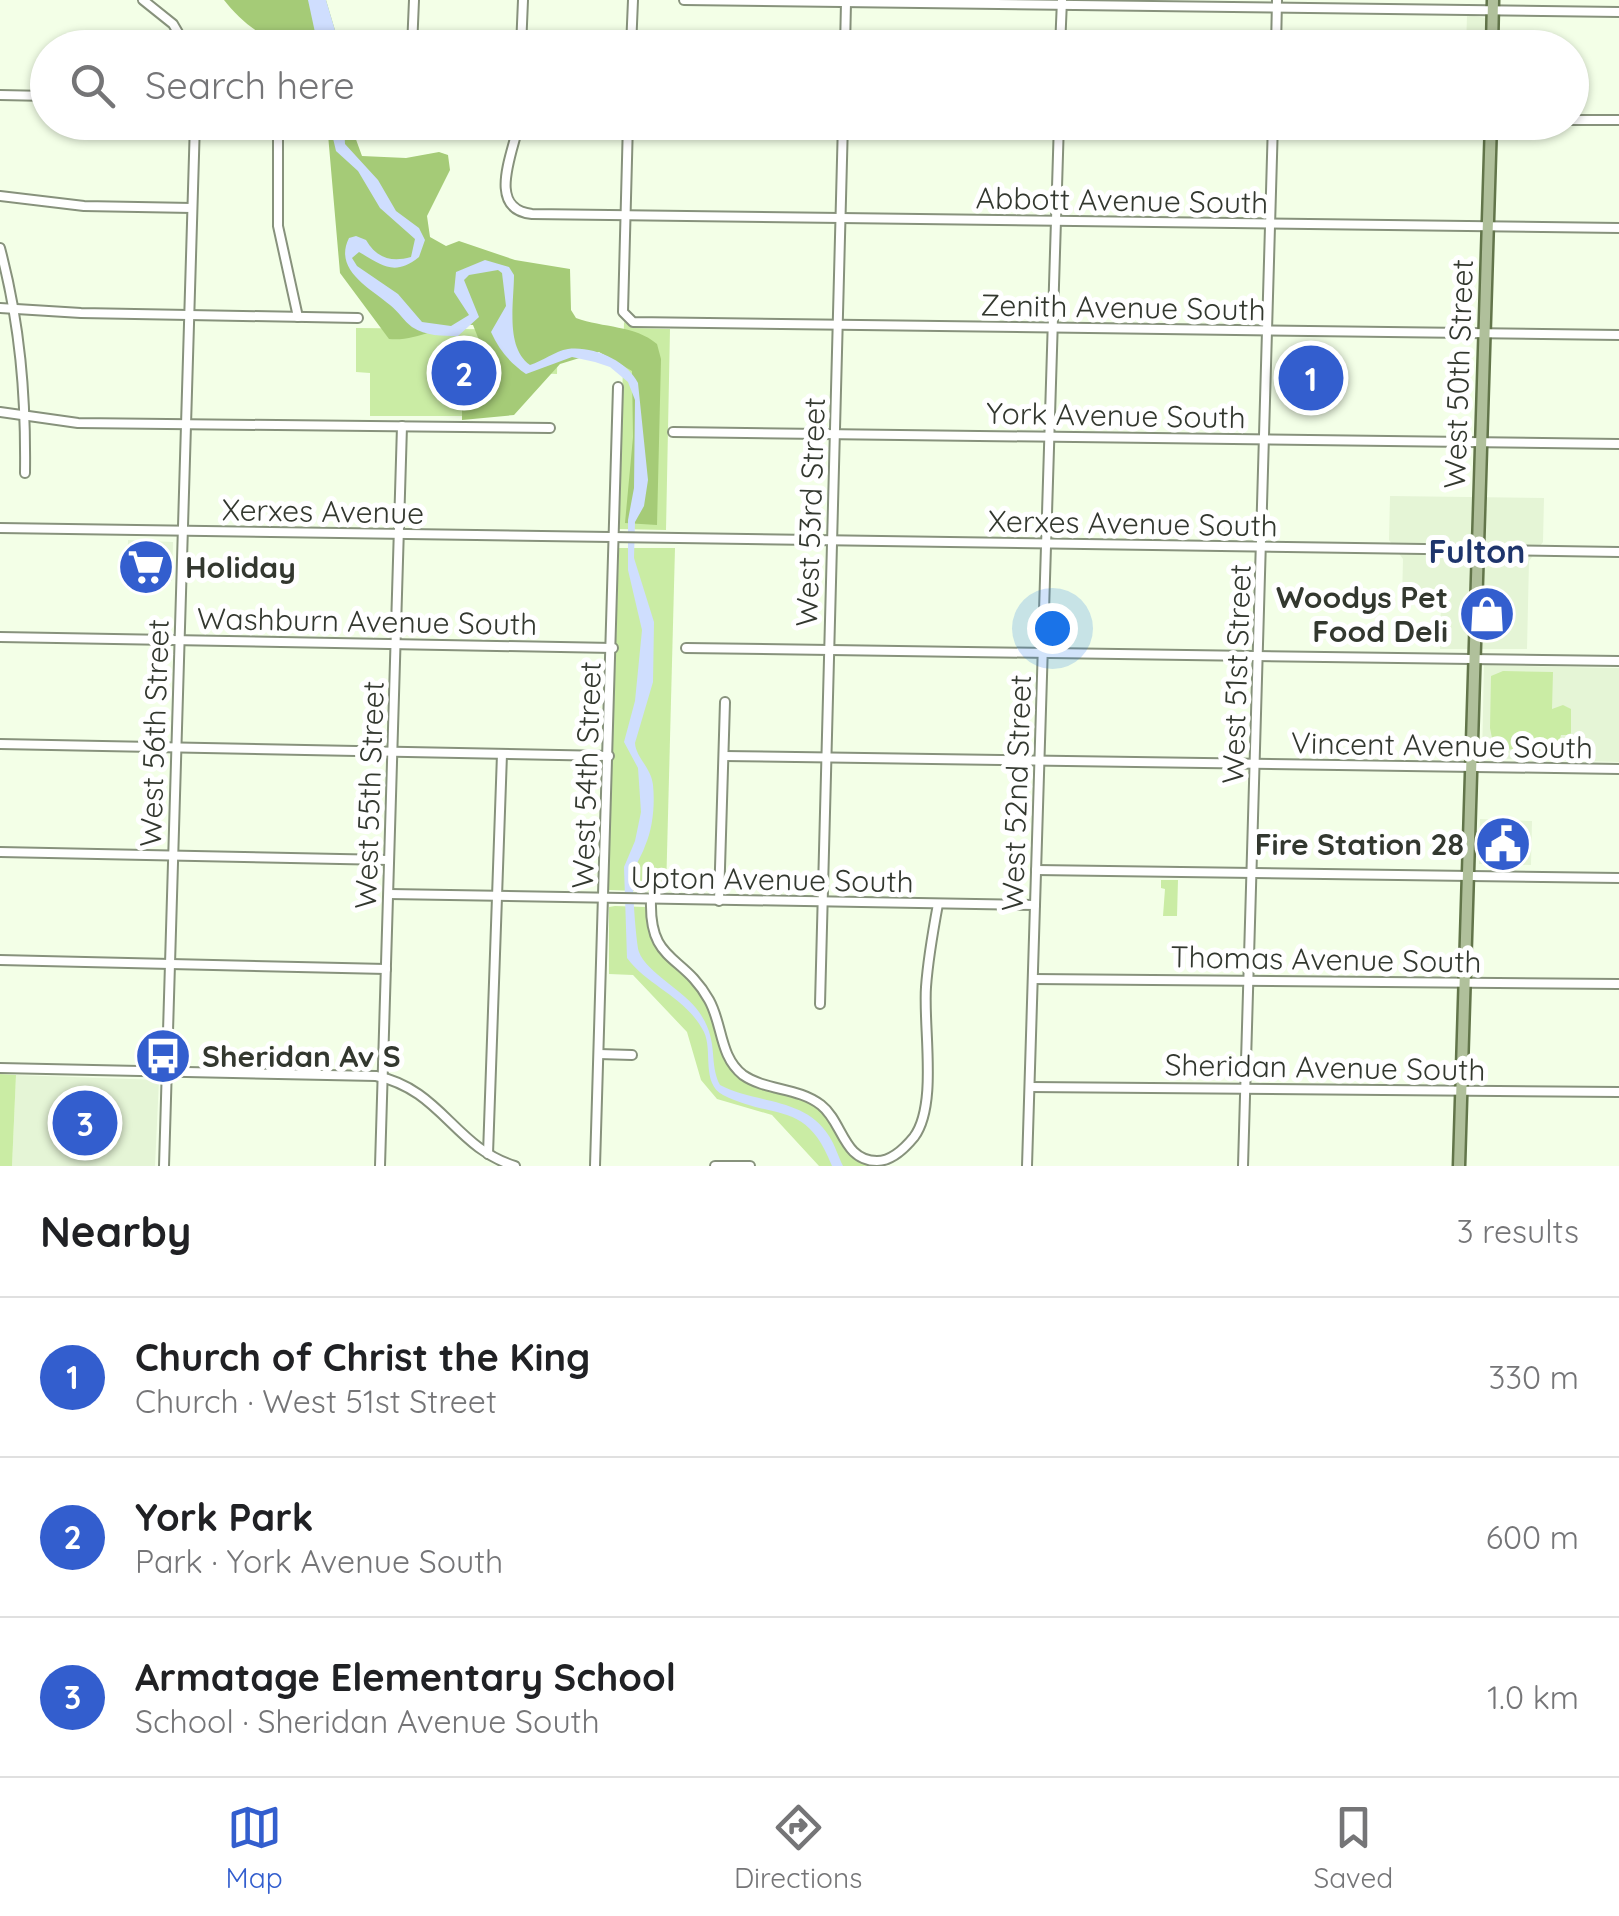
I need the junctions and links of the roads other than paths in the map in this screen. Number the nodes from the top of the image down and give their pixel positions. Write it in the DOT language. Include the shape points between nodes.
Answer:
graph roads {
  1 [pos="143,0"];
  2 [pos="414,0"];
  3 [pos="522,0"];
  4 [pos="633,0"];
  5 [pos="684,0"];
  6 [pos="846,1"];
  7 [pos="1061,3"];
  8 [pos="1277,4"];
  9 [pos="1493,5"];
  10 [pos="1619,12"];
  11 [pos="177,30"];
  12 [pos="413,30"];
  13 [pos="521,30"];
  14 [pos="632,30"];
  15 [pos="845,30"];
  16 [pos="1060,30"];
  17 [pos="1276,30"];
  18 [pos="1492,30"];
  19 [pos="0,95"];
  20 [pos="30,96"];
  21 [pos="1589,120"];
  22 [pos="1619,120"];
  23 [pos="194,140"];
  24 [pos="278,140"];
  25 [pos="514,140"];
  26 [pos="627,140"];
  27 [pos="842,140"];
  28 [pos="1058,140"];
  29 [pos="1272,140"];
  30 [pos="1489,140"];
  31 [pos="0,196"];
  32 [pos="192,208"];
  33 [pos="625,216"];
  34 [pos="840,219"];
  35 [pos="1056,221"];
  36 [pos="1270,225"];
  37 [pos="1487,227"];
  38 [pos="1619,228"];
  39 [pos="0,248"];
  40 [pos="0,308"];
  41 [pos="14,309"];
  42 [pos="189,315"];
  43 [pos="298,317"];
  44 [pos="358,318"];
  45 [pos="838,326"];
  46 [pos="1053,330"];
  47 [pos="1268,332"];
  48 [pos="1484,335"];
  49 [pos="1619,335"];
  50 [pos="618,386"];
  51 [pos="0,412"];
  52 [pos="26,416"];
  53 [pos="186,424"];
  54 [pos="402,426"];
  55 [pos="550,428"];
  56 [pos="673,432"];
  57 [pos="834,435"];
  58 [pos="1050,437"];
  59 [pos="1265,440"];
  60 [pos="1481,442"];
  61 [pos="1619,444"];
  62 [pos="24,473"];
  63 [pos="0,528"];
  64 [pos="182,532"];
  65 [pos="399,535"];
  66 [pos="616,538"];
  67 [pos="646,538"];
  68 [pos="832,542"];
  69 [pos="1046,544"];
  70 [pos="1262,548"];
  71 [pos="1477,550"];
  72 [pos="1619,552"];
  73 [pos="0,636"];
  74 [pos="180,640"];
  75 [pos="397,643"];
  76 [pos="613,648"];
  77 [pos="686,648"];
  78 [pos="828,651"];
  79 [pos="1043,654"];
  80 [pos="1258,657"];
  81 [pos="1475,658"];
  82 [pos="1619,661"];
  83 [pos="725,702"];
  84 [pos="0,744"];
  85 [pos="177,748"];
  86 [pos="392,751"];
  87 [pos="502,754"];
  88 [pos="609,756"];
  89 [pos="724,756"];
  90 [pos="824,758"];
  91 [pos="1040,762"];
  92 [pos="1255,765"];
  93 [pos="1472,766"];
  94 [pos="1619,770"];
  95 [pos="0,852"];
  96 [pos="173,856"];
  97 [pos="389,860"];
  98 [pos="1036,870"];
  99 [pos="1252,873"];
  100 [pos="1468,875"];
  101 [pos="1619,878"];
  102 [pos="389,894"];
  103 [pos="497,897"];
  104 [pos="604,900"];
  105 [pos="646,900"];
  106 [pos="719,901"];
  107 [pos="823,902"];
  108 [pos="938,904"];
  109 [pos="1035,905"];
  110 [pos="0,960"];
  111 [pos="170,964"];
  112 [pos="386,969"];
  113 [pos="1033,979"];
  114 [pos="1249,980"];
  115 [pos="1465,982"];
  116 [pos="1619,984"];
  117 [pos="820,1004"];
  118 [pos="599,1054"];
  119 [pos="632,1055"];
  120 [pos="0,1068"];
  121 [pos="167,1072"];
  122 [pos="383,1077"];
  123 [pos="1030,1087"];
  124 [pos="1245,1087"];
  125 [pos="1462,1091"];
  126 [pos="1619,1092"];
  127 [pos="488,1154"];
  128 [pos="164,1166"];
  129 [pos="380,1166"];
  130 [pos="516,1166"];
  131 [pos="596,1166"];
  132 [pos="715,1166"];
  133 [pos="750,1166"];
  134 [pos="1027,1166"];
  135 [pos="1243,1166"];
  136 [pos="1460,1166"];
  1 -- 11 [label="street"];
  2 -- 12 [label="street"];
  3 -- 13 [label="street"];
  4 -- 14 [label="street"];
  5 -- 6 [label="street"];
  6 -- 7 [label="street"];
  6 -- 15 [label="street"];
  7 -- 8 [label="street"];
  7 -- 16 [label="street"];
  8 -- 9 [label="street"];
  8 -- 17 [label="street"];
  9 -- 10 [label="street"];
  9 -- 18 [label="main road"];
  19 -- 20 [label="street"];
  21 -- 22 [label="street"];
  23 -- 32 [label="street, West 56th Street"];
  24 -- 43 [label="street" via="278,226"];
  25 -- 33 [label="street, Abbott Avenue South" via="505,189 510,204 524,214"];
  26 -- 33 [label="street"];
  27 -- 34 [label="street, West 53rd Street"];
  28 -- 35 [label="street, West 52nd Street"];
  29 -- 36 [label="street, West 51st Street"];
  30 -- 37 [label="main road, West 50th Street"];
  31 -- 32 [label="street" via="59,205"];
  32 -- 42 [label="street, West 56th Street"];
  33 -- 34 [label="street, Abbott Avenue South"];
  33 -- 45 [label="street, Zenith Avenue South" via="627,319"];
  34 -- 35 [label="street, Abbott Avenue South"];
  34 -- 45 [label="street, West 53rd Street"];
  35 -- 36 [label="street, Abbott Avenue South"];
  35 -- 46 [label="street, West 52nd Street"];
  36 -- 37 [label="street, Abbott Avenue South"];
  36 -- 47 [label="street, West 51st Street"];
  37 -- 38 [label="street, Abbott Avenue South"];
  37 -- 48 [label="main road, West 50th Street"];
  39 -- 41 [label="street"];
  40 -- 41 [label="street"];
  41 -- 42 [label="street"];
  41 -- 52 [label="street"];
  42 -- 43 [label="street"];
  42 -- 53 [label="street, West 56th Street"];
  43 -- 44 [label="street"];
  45 -- 46 [label="street, Zenith Avenue South"];
  45 -- 57 [label="street, West 53rd Street"];
  46 -- 47 [label="street, Zenith Avenue South"];
  46 -- 58 [label="street, West 52nd Street"];
  47 -- 48 [label="street, Zenith Avenue South"];
  47 -- 59 [label="street, West 51st Street"];
  48 -- 49 [label="street, Zenith Avenue South"];
  48 -- 60 [label="main road, West 50th Street"];
  50 -- 66 [label="street, West 54th Street"];
  51 -- 52 [label="street"];
  52 -- 53 [label="street"];
  52 -- 62 [label="street"];
  53 -- 54 [label="street"];
  53 -- 64 [label="street, West 56th Street"];
  54 -- 55 [label="street"];
  54 -- 65 [label="street, West 55th Street"];
  56 -- 57 [label="street, York Avenue South"];
  57 -- 58 [label="street, York Avenue South"];
  57 -- 68 [label="street, West 53rd Street"];
  58 -- 59 [label="street, York Avenue South"];
  58 -- 69 [label="street, West 52nd Street"];
  59 -- 60 [label="street, York Avenue South"];
  59 -- 70 [label="street, West 51st Street"];
  60 -- 61 [label="street, York Avenue South"];
  60 -- 71 [label="main road, West 50th Street"];
  63 -- 64 [label="street, Xerxes Avenue"];
  64 -- 65 [label="street, Xerxes Avenue"];
  64 -- 74 [label="street, West 56th Street"];
  65 -- 66 [label="street, Xerxes Avenue"];
  65 -- 75 [label="street, West 55th Street"];
  66 -- 67 [label="street, Xerxes Avenue"];
  66 -- 76 [label="street, West 54th Street"];
  67 -- 68 [label="street, Xerxes Avenue South"];
  68 -- 69 [label="street, Xerxes Avenue South"];
  68 -- 78 [label="street, West 53rd Street"];
  69 -- 70 [label="street, Xerxes Avenue South"];
  69 -- 79 [label="street, West 52nd Street"];
  70 -- 71 [label="street, Xerxes Avenue South"];
  70 -- 80 [label="street, West 51st Street"];
  71 -- 72 [label="street, Xerxes Avenue South"];
  71 -- 81 [label="main road, West 50th Street"];
  73 -- 74 [label="street, Washburn Avenue South"];
  74 -- 75 [label="street, Washburn Avenue South"];
  74 -- 85 [label="street, West 56th Street"];
  75 -- 76 [label="street, Washburn Avenue South"];
  75 -- 86 [label="street, West 55th Street"];
  76 -- 88 [label="street, West 54th Street"];
  77 -- 78 [label="street"];
  78 -- 79 [label="street"];
  78 -- 90 [label="street, West 53rd Street"];
  79 -- 80 [label="street"];
  79 -- 91 [label="street, West 52nd Street"];
  80 -- 81 [label="street"];
  80 -- 92 [label="street, West 51st Street"];
  81 -- 82 [label="street"];
  81 -- 93 [label="main road, West 50th Street"];
  83 -- 89 [label="street"];
  84 -- 85 [label="street"];
  85 -- 86 [label="street"];
  85 -- 96 [label="street, West 56th Street"];
  86 -- 87 [label="street"];
  86 -- 97 [label="street, West 55th Street"];
  87 -- 88 [label="street"];
  87 -- 103 [label="street"];
  88 -- 104 [label="street, West 54th Street"];
  89 -- 90 [label="street, Vincent Avenue South"];
  89 -- 106 [label="street"];
  90 -- 91 [label="street, Vincent Avenue South"];
  90 -- 107 [label="street, West 53rd Street"];
  91 -- 92 [label="street, Vincent Avenue South"];
  91 -- 98 [label="street, West 52nd Street"];
  92 -- 93 [label="street, Vincent Avenue South"];
  92 -- 99 [label="street, West 51st Street"];
  93 -- 94 [label="street, Vincent Avenue South"];
  93 -- 100 [label="main road, West 50th Street"];
  95 -- 96 [label="street"];
  96 -- 97 [label="street"];
  96 -- 111 [label="street, West 56th Street"];
  97 -- 102 [label="street, West 55th Street"];
  98 -- 99 [label="street"];
  98 -- 109 [label="street, West 52nd Street"];
  99 -- 100 [label="street"];
  99 -- 114 [label="street, West 51st Street"];
  100 -- 101 [label="street"];
  100 -- 115 [label="main road, West 50th Street"];
  102 -- 103 [label="street, Upton Avenue South"];
  102 -- 112 [label="street, West 55th Street"];
  103 -- 104 [label="street, Upton Avenue South"];
  103 -- 127 [label="street"];
  104 -- 105 [label="street, Upton Avenue South"];
  104 -- 118 [label="street, West 54th Street"];
  105 -- 106 [label="street, Upton Avenue South"];
  105 -- 108 [label="street" via="654,938 711,1002 734,1065 752,1080 817,1101 855,1154 873,1161 901,1150 924,1116 926,988"];
  106 -- 107 [label="street, Upton Avenue South"];
  107 -- 108 [label="street, Upton Avenue South"];
  107 -- 117 [label="street, West 53rd Street"];
  108 -- 109 [label="street, Upton Avenue South"];
  109 -- 113 [label="street, West 52nd Street"];
  110 -- 111 [label="street"];
  111 -- 112 [label="street"];
  111 -- 121 [label="street, West 56th Street"];
  112 -- 122 [label="street, West 55th Street"];
  113 -- 114 [label="street, Thomas Avenue South"];
  113 -- 123 [label="street, West 52nd Street"];
  114 -- 115 [label="street, Thomas Avenue South"];
  114 -- 124 [label="street, West 51st Street"];
  115 -- 116 [label="street, Thomas Avenue South"];
  115 -- 125 [label="main road, West 50th Street"];
  118 -- 119 [label="street"];
  118 -- 131 [label="street, West 54th Street"];
  120 -- 121 [label="street"];
  121 -- 122 [label="street"];
  121 -- 128 [label="street, West 56th Street"];
  122 -- 127 [label="street" via="429,1099"];
  122 -- 129 [label="street, West 55th Street"];
  123 -- 124 [label="street, Sheridan Avenue South"];
  123 -- 134 [label="street, West 52nd Street"];
  124 -- 125 [label="street, Sheridan Avenue South"];
  124 -- 135 [label="street, West 51st Street"];
  125 -- 126 [label="street, Sheridan Avenue South"];
  125 -- 136 [label="main road, West 50th Street"];
  127 -- 130 [label="street"];
  132 -- 133 [label="street"];
}
